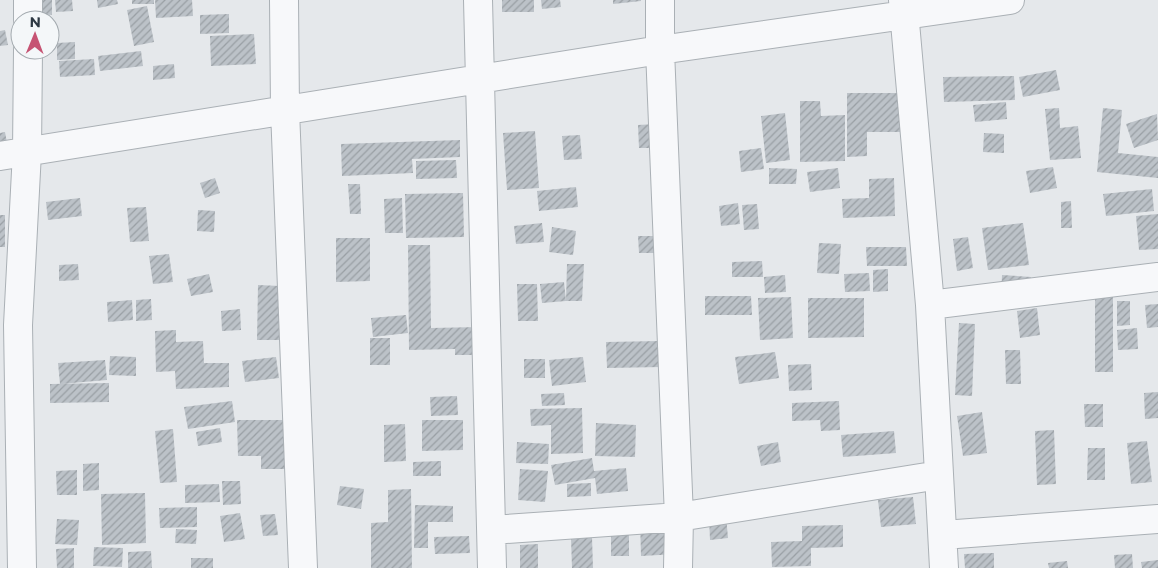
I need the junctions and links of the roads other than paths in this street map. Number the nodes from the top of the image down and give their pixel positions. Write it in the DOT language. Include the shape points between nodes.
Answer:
graph roads {
  1 [pos="284,0"];
  2 [pos="478,0"];
  3 [pos="660,0"];
  4 [pos="1010,0"];
  5 [pos="904,8"];
  6 [pos="660,50"];
  7 [pos="28,60"];
  8 [pos="479,80"];
  9 [pos="285,110"];
  10 [pos="27,152"];
  11 [pos="0,156"];
  12 [pos="1158,277"];
  13 [pos="930,305"];
  14 [pos="939,475"];
  15 [pos="679,517"];
  16 [pos="1158,519"];
  17 [pos="492,530"];
  18 [pos="943,535"];
  19 [pos="22,568"];
  20 [pos="303,568"];
  21 [pos="492,568"];
  22 [pos="678,568"];
  23 [pos="944,568"];
  1 -- 9 [label="street"];
  2 -- 8 [label="street"];
  3 -- 6 [label="street"];
  4 -- 5 [label="street"];
  5 -- 6 [label="street"];
  5 -- 13 [label="street"];
  6 -- 8 [label="street"];
  6 -- 15 [label="street"];
  7 -- 10 [label="street"];
  8 -- 9 [label="street"];
  8 -- 17 [label="street"];
  9 -- 10 [label="street"];
  9 -- 20 [label="street"];
  10 -- 11 [label="street"];
  10 -- 19 [label="street" via="18,325"];
  12 -- 13 [label="street"];
  13 -- 14 [label="street"];
  14 -- 15 [label="street"];
  14 -- 18 [label="street"];
  15 -- 17 [label="street"];
  15 -- 22 [label="street"];
  16 -- 18 [label="street"];
  17 -- 21 [label="street"];
  18 -- 23 [label="street"];
}
